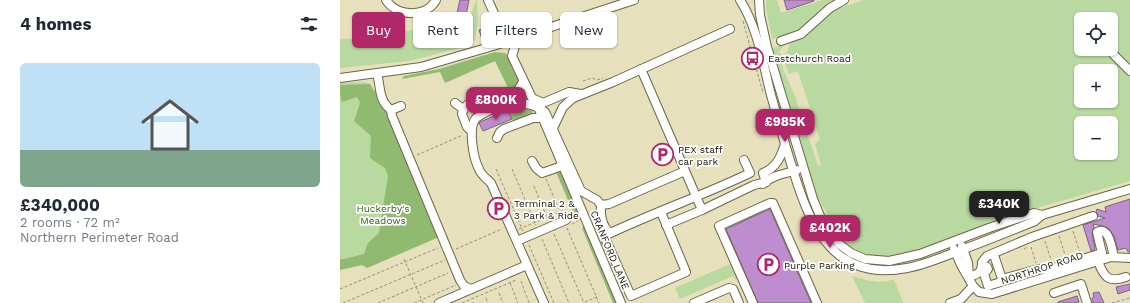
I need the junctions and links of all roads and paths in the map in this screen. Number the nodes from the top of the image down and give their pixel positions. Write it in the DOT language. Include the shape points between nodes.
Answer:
graph roads {
  1 [pos="386,0"];
  2 [pos="436,0"];
  3 [pos="488,0"];
  4 [pos="634,0"];
  5 [pos="740,0"];
  6 [pos="759,0"];
  7 [pos="844,0"];
  8 [pos="492,12"];
  9 [pos="742,21"];
  10 [pos="552,27"];
  11 [pos="730,29"];
  12 [pos="781,41"];
  13 [pos="486,48"];
  14 [pos="506,48"];
  15 [pos="514,48"];
  16 [pos="512,56"];
  17 [pos="1115,56"];
  18 [pos="640,69"];
  19 [pos="1130,71"];
  20 [pos="378,74"];
  21 [pos="340,78"];
  22 [pos="524,82"];
  23 [pos="578,93"];
  24 [pos="764,96"];
  25 [pos="536,101"];
  26 [pos="455,103"];
  27 [pos="401,106"];
  28 [pos="463,109"];
  29 [pos="391,110"];
  30 [pos="542,118"];
  31 [pos="553,128"];
  32 [pos="472,134"];
  33 [pos="497,138"];
  34 [pos="785,144"];
  35 [pos="409,158"];
  36 [pos="744,160"];
  37 [pos="532,161"];
  38 [pos="565,165"];
  39 [pos="804,168"];
  40 [pos="685,171"];
  41 [pos="789,173"];
  42 [pos="764,178"];
  43 [pos="546,179"];
  44 [pos="735,180"];
  45 [pos="534,186"];
  46 [pos="1130,189"];
  47 [pos="697,197"];
  48 [pos="602,205"];
  49 [pos="702,210"];
  50 [pos="562,211"];
  51 [pos="560,212"];
  52 [pos="661,212"];
  53 [pos="1042,215"];
  54 [pos="1093,216"];
  55 [pos="547,217"];
  56 [pos="565,220"];
  57 [pos="666,225"];
  58 [pos="551,226"];
  59 [pos="512,229"];
  60 [pos="1073,231"];
  61 [pos="610,234"];
  62 [pos="1059,235"];
  63 [pos="1044,240"];
  64 [pos="517,241"];
  65 [pos="955,241"];
  66 [pos="442,246"];
  67 [pos="1027,247"];
  68 [pos="1031,247"];
  69 [pos="1024,249"];
  70 [pos="959,251"];
  71 [pos="448,255"];
  72 [pos="1114,257"];
  73 [pos="995,258"];
  74 [pos="1081,258"];
  75 [pos="1130,258"];
  76 [pos="404,259"];
  77 [pos="1098,261"];
  78 [pos="405,262"];
  79 [pos="1067,262"];
  80 [pos="527,265"];
  81 [pos="1037,266"];
  82 [pos="1052,266"];
  83 [pos="987,267"];
  84 [pos="453,271"];
  85 [pos="411,274"];
  86 [pos="968,277"];
  87 [pos="1126,277"];
  88 [pos="1002,279"];
  89 [pos="516,280"];
  90 [pos="521,281"];
  91 [pos="510,283"];
  92 [pos="458,284"];
  93 [pos="973,286"];
  94 [pos="416,287"];
  95 [pos="340,289"];
  96 [pos="471,289"];
  97 [pos="499,292"];
  98 [pos="1054,293"];
  99 [pos="599,296"];
  100 [pos="596,297"];
  101 [pos="486,298"];
  102 [pos="1130,298"];
  103 [pos="422,300"];
  104 [pos="343,303"];
  105 [pos="378,303"];
  106 [pos="414,303"];
  107 [pos="423,303"];
  108 [pos="439,303"];
  109 [pos="462,303"];
  110 [pos="488,303"];
  111 [pos="503,303"];
  112 [pos="518,303"];
  113 [pos="529,303"];
  114 [pos="544,303"];
  115 [pos="584,303"];
  116 [pos="599,303"];
  117 [pos="621,303"];
  118 [pos="694,303"];
  119 [pos="740,303"];
  120 [pos="753,303"];
  121 [pos="818,303"];
  122 [pos="950,303"];
  123 [pos="1087,303"];
  124 [pos="1112,303"];
  1 -- 2 [label="street" via="399,12 410,13 423,11"];
  3 -- 8 [label="street"];
  4 -- 10 [label="street"];
  5 -- 34 [label="street" via="755,33"];
  6 -- 39 [label="street" via="767,47"];
  7 -- 12 [label="street" via="830,8 801,34"];
  9 -- 24 [label="path"];
  11 -- 18 [label="street"];
  13 -- 20 [label="street" via="421,67"];
  14 -- 16 [label="street"];
  15 -- 16 [label="street"];
  16 -- 22 [label="street"];
  17 -- 19 [label="street"];
  18 -- 23 [label="street"];
  18 -- 40 [label="street"];
  20 -- 21 [label="street"];
  20 -- 29 [label="street" via="379,90 386,106"];
  22 -- 25 [label="street"];
  22 -- 28 [label="street" via="509,97 484,97 471,102"];
  23 -- 25 [label="street" via="569,92"];
  23 -- 31 [label="street" via="563,107"];
  25 -- 30 [label="street, CRANFORD LANE"];
  25 -- 31 [label="street" via="546,112"];
  25 -- 32 [label="street" via="530,104 502,106 476,118 473,121"];
  26 -- 28 [label="street"];
  27 -- 29 [label="street"];
  28 -- 32 [label="street" via="462,114"];
  29 -- 35 [label="street"];
  30 -- 33 [label="street" via="533,118 504,129"];
  30 -- 38 [label="street, CRANFORD LANE"];
  31 -- 38 [label="street"];
  32 -- 35 [label="path" via="468,137 467,133"];
  32 -- 59 [label="street" via="473,147 469,153 482,175 491,183"];
  34 -- 41 [label="street"];
  34 -- 42 [label="street" via="777,164"];
  35 -- 71 [label="street"];
  36 -- 44 [label="street" via="750,173"];
  37 -- 38 [label="street" via="542,173"];
  38 -- 48 [label="street" via="581,191"];
  38 -- 117 [label="street, CRANFORD LANE"];
  39 -- 41 [label="street"];
  39 -- 65 [label="street" via="813,199 826,228 839,244 851,253 872,260 888,261 909,257"];
  40 -- 47 [label="street"];
  40 -- 48 [label="street"];
  41 -- 42 [label="street"];
  41 -- 70 [label="street" via="825,242 838,255 854,264 871,269 890,270 923,264"];
  42 -- 44 [label="street" via="740,182"];
  42 -- 49 [label="street" via="762,186 741,192"];
  43 -- 51 [label="path"];
  44 -- 47 [label="street"];
  45 -- 55 [label="path"];
  46 -- 53 [label="street"];
  47 -- 49 [label="street"];
  47 -- 52 [label="street"];
  48 -- 61 [label="street" via="603,222"];
  49 -- 57 [label="street"];
  50 -- 51 [label="path"];
  51 -- 55 [label="path"];
  51 -- 56 [label="path"];
  52 -- 57 [label="street"];
  52 -- 61 [label="street"];
  53 -- 65 [label="street" via="1034,213"];
  53 -- 70 [label="street" via="1035,221"];
  54 -- 86 [label="street" via="1032,237 988,256 982,262 980,272"];
  55 -- 58 [label="path"];
  55 -- 59 [label="path"];
  56 -- 58 [label="street"];
  56 -- 100 [label="path"];
  57 -- 61 [label="street" via="686,272 631,296 604,236"];
  58 -- 64 [label="street"];
  58 -- 115 [label="path"];
  59 -- 64 [label="street"];
  59 -- 71 [label="path"];
  60 -- 74 [label="path"];
  62 -- 79 [label="path"];
  63 -- 82 [label="path"];
  64 -- 80 [label="street"];
  65 -- 70 [label="street"];
  66 -- 78 [label="path"];
  67 -- 69 [label="path"];
  68 -- 81 [label="path"];
  70 -- 86 [label="street" via="961,265"];
  71 -- 85 [label="path"];
  71 -- 96 [label="street" via="464,286"];
  72 -- 75 [label="street, NORTHROP ROAD"];
  72 -- 77 [label="street, NORTHROP ROAD"];
  72 -- 88 [label="street" via="1107,233 1098,231 1103,252 1101,254 1048,270 1039,269"];
  73 -- 88 [label="street"];
  76 -- 78 [label="path"];
  77 -- 87 [label="street" via="1109,278 1116,281"];
  77 -- 93 [label="street, NORTHROP ROAD" via="992,294 979,292"];
  78 -- 85 [label="path"];
  78 -- 95 [label="path"];
  80 -- 96 [label="street"];
  80 -- 114 [label="street"];
  83 -- 88 [label="street" via="984,274 988,286 1001,282"];
  84 -- 94 [label="path"];
  85 -- 94 [label="path"];
  85 -- 104 [label="path"];
  86 -- 93 [label="street"];
  89 -- 91 [label="path"];
  90 -- 113 [label="path"];
  91 -- 109 [label="path"];
  91 -- 112 [label="path"];
  92 -- 103 [label="path"];
  93 -- 122 [label="street" via="961,299"];
  94 -- 103 [label="path"];
  94 -- 105 [label="path"];
  96 -- 108 [label="street"];
  97 -- 111 [label="path"];
  98 -- 123 [label="street" via="1081,284"];
  99 -- 100 [label="path"];
  100 -- 115 [label="path"];
  100 -- 116 [label="path"];
  101 -- 110 [label="path"];
  102 -- 124 [label="path"];
  103 -- 106 [label="path"];
  103 -- 107 [label="path"];
  118 -- 119 [label="street" via="729,288 733,289"];
  120 -- 121 [label="street" via="719,226 770,203 775,207"];
}
